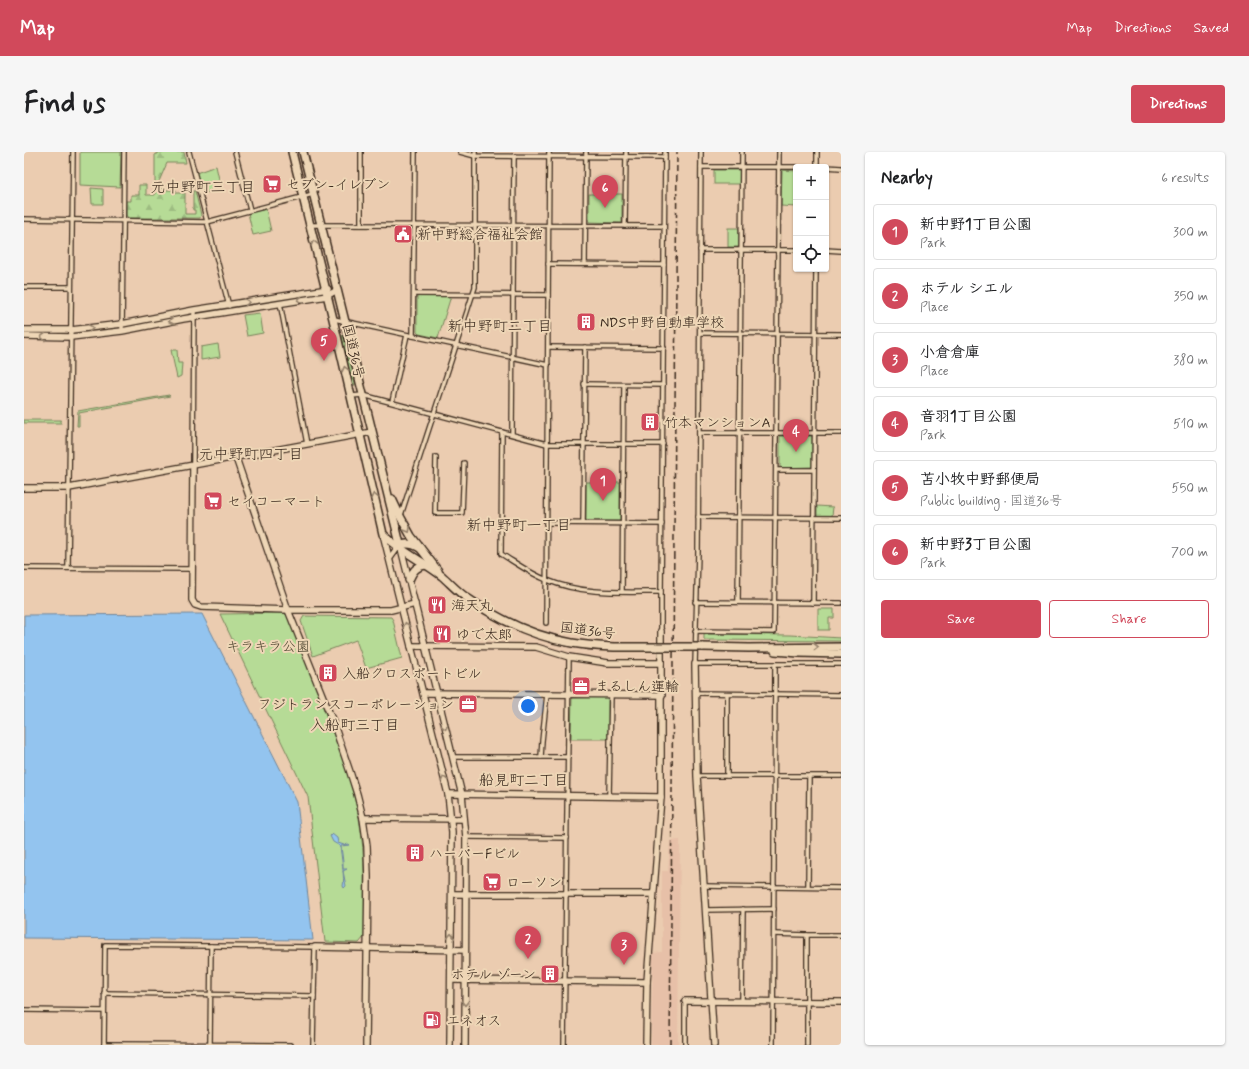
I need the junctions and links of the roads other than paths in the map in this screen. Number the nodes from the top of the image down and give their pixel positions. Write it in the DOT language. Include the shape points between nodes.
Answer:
graph roads {
  1 [pos="73,152"];
  2 [pos="124,152"];
  3 [pos="189,152"];
  4 [pos="235,152"];
  5 [pos="292,152"];
  6 [pos="303,152"];
  7 [pos="361,152"];
  8 [pos="415,152"];
  9 [pos="460,152"];
  10 [pos="586,152"];
  11 [pos="626,152"];
  12 [pos="665,152"];
  13 [pos="701,152"];
  14 [pos="742,152"];
  15 [pos="779,152"];
  16 [pos="817,152"];
  17 [pos="476,154"];
  18 [pos="549,154"];
  19 [pos="514,156"];
  20 [pos="586,157"];
  21 [pos="626,157"];
  22 [pos="665,157"];
  23 [pos="817,164"];
  24 [pos="701,167"];
  25 [pos="742,167"];
  26 [pos="779,167"];
  27 [pos="793,167"];
  28 [pos="829,167"];
  29 [pos="841,168"];
  30 [pos="313,194"];
  31 [pos="303,197"];
  32 [pos="250,210"];
  33 [pos="24,219"];
  34 [pos="72,219"];
  35 [pos="123,220"];
  36 [pos="207,222"];
  37 [pos="310,225"];
  38 [pos="320,225"];
  39 [pos="361,225"];
  40 [pos="414,225"];
  41 [pos="475,225"];
  42 [pos="513,226"];
  43 [pos="549,226"];
  44 [pos="586,226"];
  45 [pos="625,226"];
  46 [pos="664,226"];
  47 [pos="700,250"];
  48 [pos="741,250"];
  49 [pos="778,250"];
  50 [pos="793,250"];
  51 [pos="829,250"];
  52 [pos="841,251"];
  53 [pos="548,264"];
  54 [pos="585,264"];
  55 [pos="664,265"];
  56 [pos="816,272"];
  57 [pos="24,287"];
  58 [pos="71,287"];
  59 [pos="337,290"];
  60 [pos="326,292"];
  61 [pos="414,294"];
  62 [pos="473,294"];
  63 [pos="513,295"];
  64 [pos="548,295"];
  65 [pos="280,303"];
  66 [pos="228,305"];
  67 [pos="194,310"];
  68 [pos="230,311"];
  69 [pos="194,317"];
  70 [pos="333,319"];
  71 [pos="345,321"];
  72 [pos="122,324"];
  73 [pos="24,330"];
  74 [pos="71,330"];
  75 [pos="122,331"];
  76 [pos="700,333"];
  77 [pos="740,333"];
  78 [pos="777,333"];
  79 [pos="407,334"];
  80 [pos="815,334"];
  81 [pos="841,334"];
  82 [pos="24,336"];
  83 [pos="413,336"];
  84 [pos="71,337"];
  85 [pos="456,345"];
  86 [pos="548,347"];
  87 [pos="585,347"];
  88 [pos="664,348"];
  89 [pos="512,357"];
  90 [pos="548,364"];
  91 [pos="584,384"];
  92 [pos="624,384"];
  93 [pos="663,385"];
  94 [pos="363,395"];
  95 [pos="351,396"];
  96 [pos="392,402"];
  97 [pos="433,413"];
  98 [pos="372,432"];
  99 [pos="502,432"];
  100 [pos="699,433"];
  101 [pos="739,433"];
  102 [pos="776,433"];
  103 [pos="814,433"];
  104 [pos="360,434"];
  105 [pos="512,434"];
  106 [pos="841,434"];
  107 [pos="307,444"];
  108 [pos="547,444"];
  109 [pos="584,444"];
  110 [pos="623,444"];
  111 [pos="663,444"];
  112 [pos="436,457"];
  113 [pos="236,458"];
  114 [pos="464,463"];
  115 [pos="193,466"];
  116 [pos="776,470"];
  117 [pos="814,470"];
  118 [pos="385,482"];
  119 [pos="24,488"];
  120 [pos="69,488"];
  121 [pos="698,517"];
  122 [pos="401,518"];
  123 [pos="739,518"];
  124 [pos="776,518"];
  125 [pos="814,518"];
  126 [pos="841,518"];
  127 [pos="546,523"];
  128 [pos="583,523"];
  129 [pos="623,524"];
  130 [pos="662,524"];
  131 [pos="383,534"];
  132 [pos="400,547"];
  133 [pos="422,550"];
  134 [pos="390,558"];
  135 [pos="426,565"];
  136 [pos="24,568"];
  137 [pos="68,568"];
  138 [pos="192,569"];
  139 [pos="442,576"];
  140 [pos="409,580"];
  141 [pos="546,580"];
  142 [pos="622,592"];
  143 [pos="660,592"];
  144 [pos="695,602"];
  145 [pos="738,602"];
  146 [pos="775,602"];
  147 [pos="813,603"];
  148 [pos="841,603"];
  149 [pos="415,604"];
  150 [pos="402,608"];
  151 [pos="288,610"];
  152 [pos="546,623"];
  153 [pos="661,631"];
  154 [pos="695,631"];
  155 [pos="411,646"];
  156 [pos="425,646"];
  157 [pos="841,647"];
  158 [pos="749,648"];
  159 [pos="841,654"];
  160 [pos="569,657"];
  161 [pos="661,663"];
  162 [pos="695,664"];
  163 [pos="841,664"];
  164 [pos="775,665"];
  165 [pos="423,692"];
  166 [pos="437,693"];
  167 [pos="694,693"];
  168 [pos="548,694"];
  169 [pos="568,694"];
  170 [pos="727,694"];
  171 [pos="775,694"];
  172 [pos="611,695"];
  173 [pos="662,695"];
  174 [pos="841,695"];
  175 [pos="453,757"];
  176 [pos="541,757"];
  177 [pos="568,757"];
  178 [pos="697,776"];
  179 [pos="727,776"];
  180 [pos="775,776"];
  181 [pos="810,776"];
  182 [pos="841,776"];
  183 [pos="448,794"];
  184 [pos="462,795"];
  185 [pos="567,796"];
  186 [pos="609,796"];
  187 [pos="661,797"];
  188 [pos="363,818"];
  189 [pos="451,819"];
  190 [pos="464,819"];
  191 [pos="466,837"];
  192 [pos="567,838"];
  193 [pos="704,886"];
  194 [pos="774,887"];
  195 [pos="808,887"];
  196 [pos="841,888"];
  197 [pos="452,894"];
  198 [pos="465,894"];
  199 [pos="566,894"];
  200 [pos="653,894"];
  201 [pos="743,909"];
  202 [pos="774,909"];
  203 [pos="705,910"];
  204 [pos="774,934"];
  205 [pos="808,934"];
  206 [pos="841,935"];
  207 [pos="211,946"];
  208 [pos="315,947"];
  209 [pos="368,948"];
  210 [pos="451,950"];
  211 [pos="465,950"];
  212 [pos="450,980"];
  213 [pos="465,981"];
  214 [pos="565,981"];
  215 [pos="647,982"];
  216 [pos="104,993"];
  217 [pos="210,995"];
  218 [pos="314,996"];
  219 [pos="685,1001"];
  220 [pos="712,1001"];
  221 [pos="742,1001"];
  222 [pos="774,1002"];
  223 [pos="807,1002"];
  224 [pos="841,1002"];
  225 [pos="24,1010"];
  226 [pos="104,1011"];
  227 [pos="104,1044"];
  228 [pos="210,1044"];
  229 [pos="291,1045"];
  230 [pos="314,1045"];
  231 [pos="366,1045"];
  232 [pos="450,1045"];
  233 [pos="465,1045"];
  234 [pos="564,1045"];
  235 [pos="646,1045"];
  236 [pos="685,1045"];
  237 [pos="714,1045"];
  238 [pos="773,1045"];
  239 [pos="807,1045"];
  1 -- 34 [label="street"];
  2 -- 35 [label="street"];
  3 -- 36 [label="street"];
  4 -- 32 [label="street"];
  5 -- 31 [label="highway, 国道36号"];
  6 -- 30 [label="highway, 国道36号"];
  7 -- 39 [label="street"];
  8 -- 40 [label="street"];
  9 -- 17 [label="street"];
  10 -- 20 [label="street"];
  11 -- 21 [label="street"];
  12 -- 22 [label="street"];
  13 -- 24 [label="street"];
  14 -- 25 [label="street"];
  15 -- 26 [label="street"];
  16 -- 23 [label="street"];
  17 -- 19 [label="street"];
  17 -- 41 [label="street"];
  18 -- 19 [label="street"];
  18 -- 20 [label="street"];
  18 -- 43 [label="street"];
  19 -- 42 [label="street"];
  20 -- 21 [label="street"];
  20 -- 44 [label="street"];
  21 -- 22 [label="street"];
  21 -- 45 [label="street"];
  22 -- 46 [label="street"];
  24 -- 25 [label="street"];
  24 -- 47 [label="street"];
  25 -- 26 [label="street"];
  25 -- 48 [label="street"];
  26 -- 27 [label="street"];
  26 -- 49 [label="street"];
  28 -- 29 [label="street"];
  30 -- 31 [label="street"];
  30 -- 38 [label="highway, 国道36号"];
  31 -- 32 [label="street"];
  31 -- 37 [label="highway, 国道36号"];
  32 -- 36 [label="street"];
  33 -- 34 [label="street"];
  34 -- 35 [label="street"];
  34 -- 58 [label="street"];
  35 -- 36 [label="street"];
  35 -- 72 [label="street"];
  36 -- 66 [label="street"];
  37 -- 38 [label="street"];
  60 -- 37 [label="highway, 国道36号, one-way"];
  38 -- 39 [label="street"];
  38 -- 59 [label="highway, 国道36号"];
  39 -- 40 [label="street"];
  40 -- 41 [label="street"];
  40 -- 61 [label="street"];
  41 -- 42 [label="street"];
  41 -- 62 [label="street"];
  42 -- 43 [label="street"];
  42 -- 63 [label="street"];
  43 -- 44 [label="street"];
  43 -- 53 [label="street"];
  44 -- 45 [label="street"];
  44 -- 54 [label="street"];
  45 -- 46 [label="street"];
  46 -- 55 [label="street"];
  47 -- 48 [label="street"];
  47 -- 76 [label="street"];
  48 -- 49 [label="street"];
  48 -- 77 [label="street"];
  49 -- 50 [label="street"];
  49 -- 78 [label="street"];
  51 -- 52 [label="street"];
  53 -- 54 [label="street"];
  53 -- 64 [label="street"];
  54 -- 55 [label="street"];
  55 -- 88 [label="street"];
  56 -- 80 [label="street"];
  57 -- 58 [label="street"];
  58 -- 74 [label="street"];
  59 -- 60 [label="street"];
  59 -- 71 [label="highway, 国道36号"];
  60 -- 65 [label="street, one-way"];
  66 -- 60 [label="street, one-way"];
  60 -- 70 [label="highway, 国道36号"];
  61 -- 62 [label="street"];
  61 -- 83 [label="street"];
  62 -- 63 [label="street"];
  62 -- 85 [label="street"];
  63 -- 64 [label="street"];
  63 -- 89 [label="street"];
  64 -- 86 [label="street"];
  65 -- 68 [label="street"];
  65 -- 107 [label="street"];
  66 -- 67 [label="street"];
  66 -- 68 [label="street"];
  67 -- 69 [label="street"];
  67 -- 72 [label="street"];
  68 -- 69 [label="street"];
  69 -- 75 [label="street, one-way"];
  69 -- 115 [label="street"];
  70 -- 71 [label="street"];
  95 -- 70 [label="highway, 国道36号, one-way"];
  71 -- 79 [label="street"];
  71 -- 94 [label="highway, 国道36号"];
  74 -- 72 [label="street, one-way"];
  72 -- 75 [label="street"];
  73 -- 74 [label="street"];
  74 -- 84 [label="street"];
  75 -- 84 [label="street"];
  76 -- 77 [label="street"];
  76 -- 100 [label="street"];
  77 -- 78 [label="street"];
  77 -- 101 [label="street"];
  78 -- 80 [label="street"];
  78 -- 102 [label="street"];
  79 -- 83 [label="street"];
  79 -- 96 [label="street"];
  80 -- 81 [label="street"];
  80 -- 103 [label="street"];
  84 -- 82 [label="street, one-way"];
  83 -- 85 [label="street"];
  84 -- 120 [label="street"];
  85 -- 89 [label="street"];
  85 -- 97 [label="street"];
  86 -- 87 [label="street"];
  86 -- 90 [label="street"];
  87 -- 88 [label="street"];
  87 -- 91 [label="street"];
  88 -- 93 [label="street"];
  89 -- 90 [label="street"];
  89 -- 105 [label="street"];
  90 -- 108 [label="street"];
  91 -- 92 [label="street"];
  91 -- 109 [label="street"];
  92 -- 93 [label="street"];
  92 -- 110 [label="street"];
  93 -- 111 [label="street"];
  94 -- 95 [label="street"];
  94 -- 96 [label="street"];
  94 -- 98 [label="highway, 国道36号"];
  95 -- 104 [label="highway, 国道36号"];
  96 -- 97 [label="street"];
  97 -- 99 [label="street"];
  97 -- 122 [label="street"];
  98 -- 104 [label="street"];
  98 -- 118 [label="highway, 国道36号"];
  99 -- 105 [label="street"];
  99 -- 141 [label="street" via="501,554"];
  100 -- 101 [label="street"];
  100 -- 121 [label="street"];
  101 -- 102 [label="street"];
  101 -- 123 [label="street"];
  102 -- 103 [label="street"];
  102 -- 116 [label="street"];
  103 -- 106 [label="street"];
  103 -- 117 [label="street"];
  104 -- 107 [label="street"];
  131 -- 104 [label="highway, 国道36号, one-way"];
  105 -- 108 [label="street"];
  107 -- 113 [label="street"];
  108 -- 109 [label="street"];
  108 -- 127 [label="street"];
  109 -- 110 [label="street"];
  109 -- 128 [label="street"];
  110 -- 111 [label="street"];
  110 -- 129 [label="street"];
  111 -- 130 [label="street"];
  112 -- 114 [label="street" via="435,513 462,513"];
  113 -- 115 [label="street"];
  113 -- 151 [label="street"];
  115 -- 120 [label="street"];
  115 -- 138 [label="street"];
  116 -- 117 [label="street"];
  116 -- 124 [label="street"];
  117 -- 125 [label="street"];
  118 -- 122 [label="highway, 国道36号"];
  118 -- 132 [label="highway, 国道36号"];
  119 -- 120 [label="street"];
  120 -- 137 [label="street"];
  121 -- 123 [label="street"];
  121 -- 144 [label="street"];
  122 -- 133 [label="highway, 国道36号, one-way"];
  123 -- 124 [label="street"];
  123 -- 145 [label="street"];
  124 -- 125 [label="street"];
  124 -- 146 [label="street"];
  125 -- 126 [label="street"];
  125 -- 147 [label="street"];
  127 -- 128 [label="street"];
  127 -- 141 [label="street"];
  128 -- 129 [label="street"];
  129 -- 130 [label="street"];
  129 -- 142 [label="street"];
  130 -- 143 [label="street"];
  131 -- 132 [label="highway, 国道36号"];
  131 -- 134 [label="street"];
  132 -- 133 [label="highway" via="410,544"];
  132 -- 134 [label="street"];
  132 -- 135 [label="highway, 国道36号"];
  132 -- 140 [label="street"];
  133 -- 139 [label="highway, 国道36号"];
  134 -- 150 [label="street"];
  135 -- 139 [label="highway, 国道36号"];
  135 -- 140 [label="highway" via="413,570"];
  136 -- 137 [label="street"];
  137 -- 138 [label="street"];
  138 -- 151 [label="street" via="192,600 195,605"];
  139 -- 158 [label="highway, 国道36号, bridge" via="465,597 489,612 550,638 595,646"];
  140 -- 149 [label="street"];
  141 -- 142 [label="street" via="580,589"];
  141 -- 152 [label="street"];
  142 -- 143 [label="street"];
  143 -- 153 [label="street"];
  144 -- 145 [label="street"];
  144 -- 154 [label="street"];
  145 -- 146 [label="street"];
  146 -- 147 [label="street"];
  146 -- 154 [label="street" via="774,632"];
  147 -- 148 [label="street"];
  149 -- 150 [label="street"];
  149 -- 156 [label="street"];
  150 -- 151 [label="street"];
  155 -- 150 [label="street, one-way"];
  151 -- 188 [label="street" via="335,729 358,794"];
  153 -- 161 [label="street"];
  154 -- 162 [label="street"];
  155 -- 156 [label="street"];
  155 -- 165 [label="street"];
  156 -- 160 [label="street" via="536,648"];
  156 -- 166 [label="street"];
  158 -- 157 [label="highway, 国道36号, one-way"];
  158 -- 159 [label="highway, 国道36号"];
  160 -- 161 [label="street" via="608,663"];
  160 -- 169 [label="street"];
  161 -- 173 [label="street"];
  162 -- 164 [label="street"];
  162 -- 167 [label="street"];
  163 -- 164 [label="street"];
  164 -- 171 [label="street"];
  165 -- 166 [label="street"];
  183 -- 165 [label="street, one-way"];
  166 -- 168 [label="street"];
  166 -- 175 [label="street, one-way"];
  167 -- 170 [label="street"];
  167 -- 178 [label="street"];
  168 -- 169 [label="street"];
  168 -- 176 [label="street"];
  169 -- 172 [label="street"];
  169 -- 177 [label="street"];
  170 -- 171 [label="street"];
  170 -- 179 [label="street"];
  171 -- 174 [label="street"];
  171 -- 180 [label="street"];
  172 -- 173 [label="street"];
  172 -- 186 [label="street"];
  173 -- 187 [label="street"];
  175 -- 176 [label="street"];
  175 -- 184 [label="street"];
  176 -- 177 [label="street"];
  177 -- 185 [label="street"];
  178 -- 179 [label="street"];
  178 -- 193 [label="street"];
  179 -- 180 [label="street"];
  180 -- 181 [label="street"];
  180 -- 194 [label="street"];
  181 -- 182 [label="street"];
  181 -- 195 [label="street"];
  183 -- 184 [label="street"];
  183 -- 189 [label="street"];
  184 -- 185 [label="street"];
  184 -- 190 [label="street"];
  185 -- 186 [label="street"];
  185 -- 192 [label="street"];
  186 -- 187 [label="street"];
  187 -- 200 [label="street"];
  188 -- 189 [label="street"];
  188 -- 209 [label="street" via="367,854"];
  189 -- 190 [label="street"];
  189 -- 197 [label="street"];
  190 -- 191 [label="street"];
  191 -- 192 [label="street"];
  191 -- 198 [label="street"];
  192 -- 199 [label="street"];
  193 -- 194 [label="street"];
  193 -- 203 [label="street"];
  194 -- 195 [label="street"];
  194 -- 202 [label="street"];
  195 -- 196 [label="street"];
  197 -- 198 [label="street"];
  210 -- 197 [label="street, one-way"];
  198 -- 199 [label="street"];
  198 -- 211 [label="street"];
  199 -- 200 [label="street"];
  199 -- 214 [label="street"];
  200 -- 215 [label="street"];
  201 -- 202 [label="street"];
  201 -- 203 [label="street"];
  201 -- 221 [label="street"];
  202 -- 204 [label="street"];
  203 -- 220 [label="street"];
  204 -- 205 [label="street"];
  204 -- 222 [label="street"];
  205 -- 206 [label="street"];
  205 -- 223 [label="street"];
  207 -- 208 [label="street"];
  207 -- 216 [label="street" via="104,945"];
  207 -- 217 [label="street"];
  208 -- 209 [label="street"];
  208 -- 218 [label="street"];
  209 -- 210 [label="street"];
  209 -- 231 [label="street"];
  210 -- 211 [label="street"];
  210 -- 212 [label="street"];
  211 -- 213 [label="street"];
  212 -- 213 [label="street"];
  212 -- 232 [label="street"];
  213 -- 214 [label="street"];
  213 -- 233 [label="street, one-way"];
  214 -- 215 [label="street"];
  214 -- 234 [label="street"];
  215 -- 235 [label="street"];
  216 -- 217 [label="street"];
  216 -- 226 [label="street"];
  217 -- 218 [label="street"];
  217 -- 228 [label="street"];
  218 -- 230 [label="street"];
  219 -- 220 [label="street"];
  219 -- 236 [label="street"];
  220 -- 221 [label="street"];
  220 -- 237 [label="street"];
  221 -- 222 [label="street"];
  222 -- 223 [label="street"];
  222 -- 238 [label="street"];
  223 -- 224 [label="street"];
  223 -- 239 [label="street"];
  225 -- 226 [label="street"];
  226 -- 227 [label="street"];
  227 -- 228 [label="street"];
  228 -- 229 [label="street"];
}
